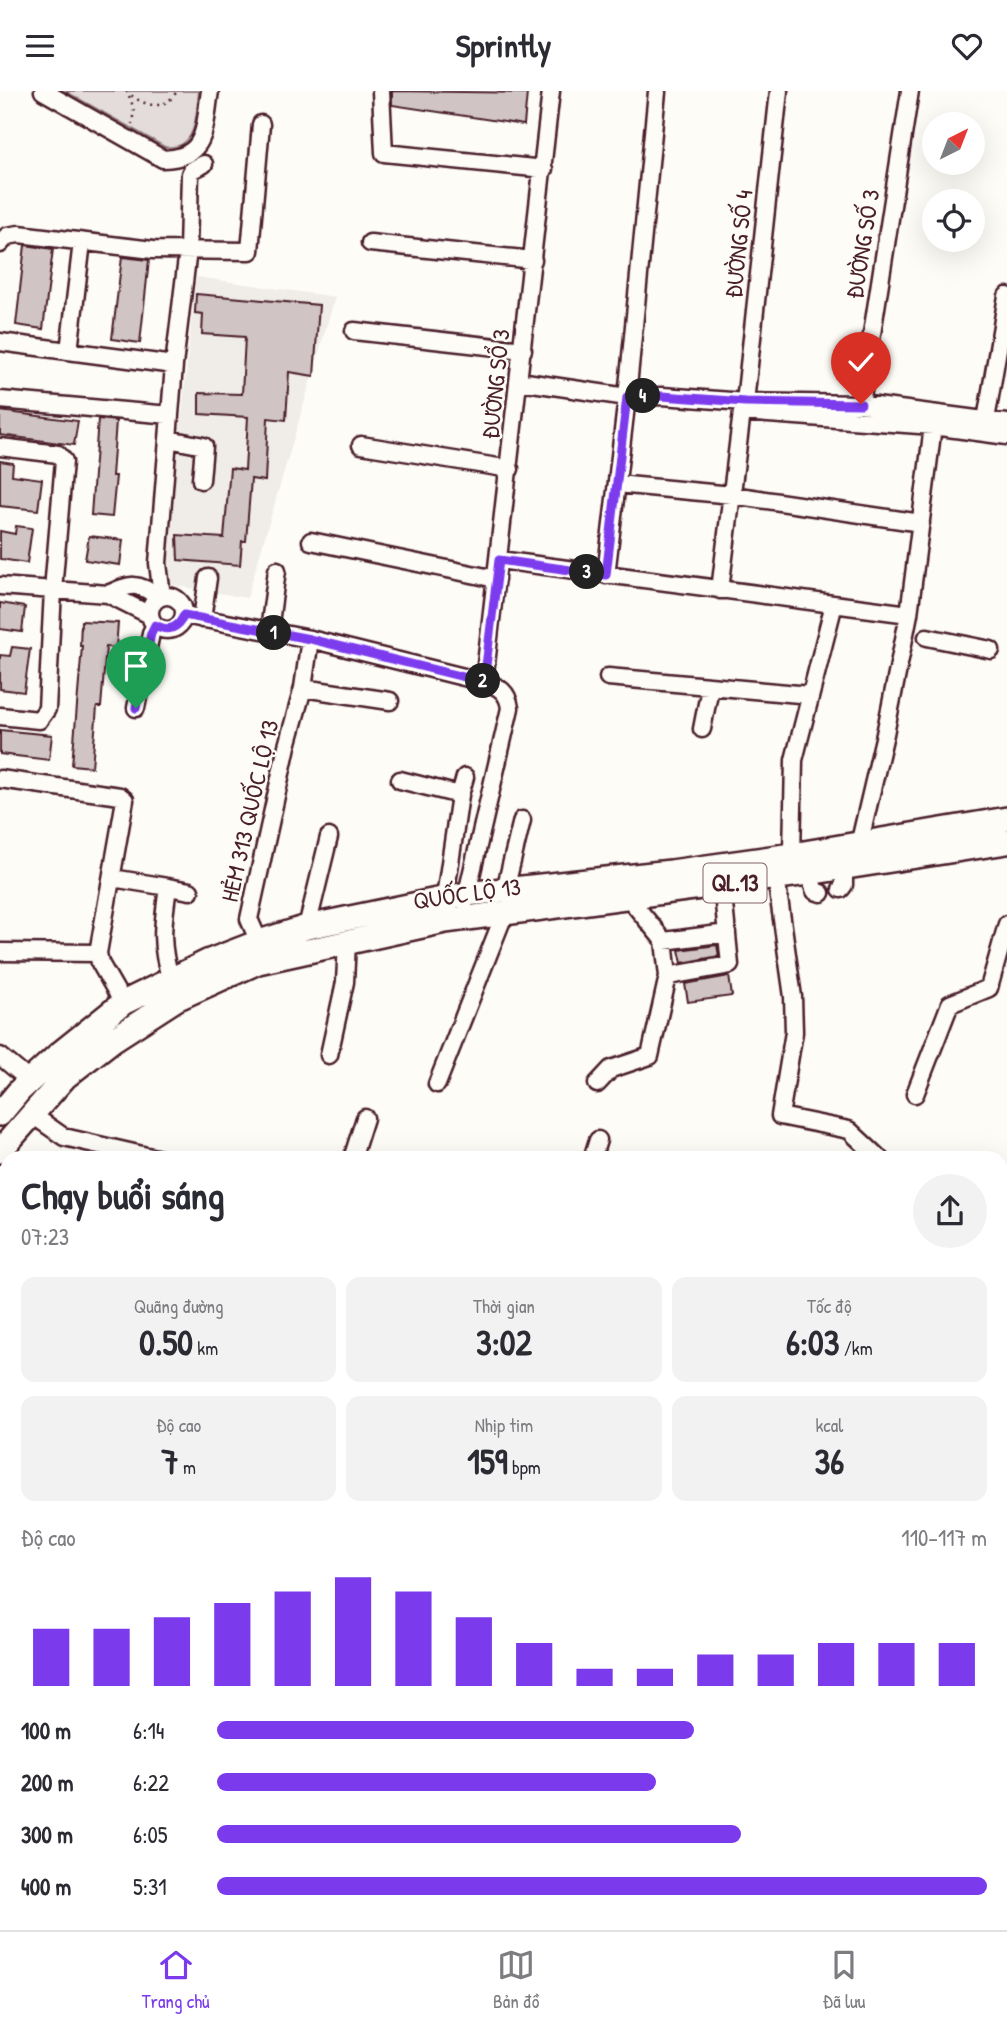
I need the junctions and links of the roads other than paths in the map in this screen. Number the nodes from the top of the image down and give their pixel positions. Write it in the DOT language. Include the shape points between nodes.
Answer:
graph roads {
  1 [pos="44,91"];
  2 [pos="210,91"];
  3 [pos="381,91"];
  4 [pos="551,91"];
  5 [pos="779,91"];
  6 [pos="910,91"];
  7 [pos="657,92"];
  8 [pos="261,124"];
  9 [pos="204,164"];
  10 [pos="544,169"];
  11 [pos="82,242"];
  12 [pos="370,243"];
  13 [pos="0,244"];
  14 [pos="188,250"];
  15 [pos="533,260"];
  16 [pos="1007,296"];
  17 [pos="354,331"];
  18 [pos="0,342"];
  19 [pos="523,350"];
  20 [pos="69,351"];
  21 [pos="174,365"];
  22 [pos="519,381"];
  23 [pos="627,397"];
  24 [pos="0,400"];
  25 [pos="745,402"];
  26 [pos="861,404"];
  27 [pos="170,415"];
  28 [pos="986,420"];
  29 [pos="1007,423"];
  30 [pos="933,426"];
  31 [pos="1007,436"];
  32 [pos="168,439"];
  33 [pos="361,446"];
  34 [pos="0,447"];
  35 [pos="510,468"];
  36 [pos="201,480"];
  37 [pos="617,484"];
  38 [pos="732,495"];
  39 [pos="920,523"];
  40 [pos="311,541"];
  41 [pos="499,560"];
  42 [pos="277,570"];
  43 [pos="606,575"];
  44 [pos="208,577"];
  45 [pos="496,579"];
  46 [pos="0,586"];
  47 [pos="53,590"];
  48 [pos="720,590"];
  49 [pos="108,594"];
  50 [pos="160,598"];
  51 [pos="834,604"];
  52 [pos="909,614"];
  53 [pos="184,615"];
  54 [pos="202,619"];
  55 [pos="153,620"];
  56 [pos="269,632"];
  57 [pos="915,634"];
  58 [pos="310,639"];
  59 [pos="991,650"];
  60 [pos="608,677"];
  61 [pos="484,682"];
  62 [pos="303,688"];
  63 [pos="709,688"];
  64 [pos="810,695"];
  65 [pos="390,701"];
  66 [pos="136,708"];
  67 [pos="0,716"];
  68 [pos="702,729"];
  69 [pos="465,777"];
  70 [pos="0,779"];
  71 [pos="400,780"];
  72 [pos="460,795"];
  73 [pos="522,820"];
  74 [pos="1007,820"];
  75 [pos="329,837"];
  76 [pos="1007,842"];
  77 [pos="859,845"];
  78 [pos="792,855"];
  79 [pos="808,873"];
  80 [pos="776,877"];
  81 [pos="112,879"];
  82 [pos="722,884"];
  83 [pos="168,887"];
  84 [pos="505,890"];
  85 [pos="190,891"];
  86 [pos="821,893"];
  87 [pos="455,896"];
  88 [pos="628,897"];
  89 [pos="504,915"];
  90 [pos="462,919"];
  91 [pos="1007,924"];
  92 [pos="307,927"];
  93 [pos="727,933"];
  94 [pos="664,941"];
  95 [pos="259,942"];
  96 [pos="347,942"];
  97 [pos="0,952"];
  98 [pos="98,953"];
  99 [pos="668,976"];
  100 [pos="171,980"];
  101 [pos="123,1003"];
  102 [pos="329,1055"];
  103 [pos="0,1056"];
  104 [pos="30,1081"];
  105 [pos="437,1084"];
  106 [pos="597,1084"];
  107 [pos="915,1094"];
  108 [pos="0,1114"];
  109 [pos="31,1114"];
  110 [pos="365,1118"];
  111 [pos="598,1140"];
  112 [pos="0,1151"];
  113 [pos="125,1151"];
  114 [pos="355,1151"];
  115 [pos="595,1151"];
  116 [pos="871,1151"];
  1 -- 2 [label="street" via="163,159 188,155 199,145"];
  3 -- 10 [label="street" via="384,152"];
  4 -- 10 [label="street, ĐƯỜNG SỔ 3"];
  5 -- 25 [label="street, ĐƯỜNG SỐ 4"];
  6 -- 26 [label="street, ĐƯỜNG SỐ 3"];
  7 -- 23 [label="street"];
  8 -- 14 [label="street" via="250,251"];
  9 -- 14 [label="street" via="190,174"];
  10 -- 15 [label="street, ĐƯỜNG SỔ 3"];
  11 -- 13 [label="street" via="19,234 7,236"];
  11 -- 14 [label="street"];
  11 -- 20 [label="street"];
  12 -- 15 [label="street"];
  14 -- 21 [label="street"];
  15 -- 19 [label="street, ĐƯỜNG SỔ 3"];
  16 -- 28 [label="street"];
  17 -- 19 [label="street"];
  18 -- 20 [label="street"];
  19 -- 22 [label="street, ĐƯỜNG SỔ 3"];
  20 -- 21 [label="street"];
  21 -- 27 [label="street"];
  22 -- 23 [label="street"];
  22 -- 35 [label="street, ĐƯỜNG SỔ 3"];
  23 -- 25 [label="street"];
  23 -- 37 [label="street"];
  24 -- 27 [label="street"];
  25 -- 26 [label="street"];
  26 -- 28 [label="street"];
  27 -- 32 [label="street"];
  28 -- 29 [label="street"];
  30 -- 31 [label="street"];
  30 -- 38 [label="street" via="742,412"];
  30 -- 39 [label="street"];
  32 -- 36 [label="street" via="204,446"];
  32 -- 50 [label="street" via="158,563"];
  33 -- 35 [label="street"];
  34 -- 47 [label="street" via="58,454 64,461"];
  35 -- 41 [label="street, ĐƯỜNG SỔ 3"];
  37 -- 38 [label="street"];
  37 -- 43 [label="street"];
  38 -- 39 [label="street"];
  38 -- 48 [label="street"];
  39 -- 52 [label="street"];
  40 -- 45 [label="street"];
  41 -- 43 [label="street"];
  41 -- 45 [label="street, ĐƯỜNG SỔ 3"];
  42 -- 56 [label="street"];
  43 -- 48 [label="street"];
  44 -- 54 [label="street"];
  45 -- 61 [label="street, ĐƯỜNG SỔ 3"];
  46 -- 47 [label="street"];
  47 -- 49 [label="street"];
  47 -- 67 [label="street" via="47,709 39,720"];
  48 -- 51 [label="street"];
  49 -- 50 [label="street" via="136,585"];
  49 -- 55 [label="street"];
  50 -- 53 [label="street" via="178,600"];
  50 -- 55 [label="street" via="153,603"];
  51 -- 52 [label="street"];
  51 -- 64 [label="street"];
  52 -- 57 [label="street"];
  53 -- 54 [label="street"];
  53 -- 55 [label="street" via="169,629"];
  54 -- 56 [label="street"];
  55 -- 66 [label="street"];
  56 -- 58 [label="street"];
  57 -- 59 [label="street"];
  57 -- 77 [label="street"];
  58 -- 61 [label="street"];
  58 -- 62 [label="street, HẺM 313 QUỐC LỘ 13"];
  60 -- 63 [label="street"];
  61 -- 87 [label="street" via="500,688 510,708"];
  62 -- 65 [label="street"];
  62 -- 95 [label="street, HẺM 313 QUỐC LỘ 13" via="249,919"];
  63 -- 64 [label="street"];
  63 -- 68 [label="street"];
  64 -- 78 [label="street" via="794,760"];
  69 -- 72 [label="street"];
  70 -- 81 [label="street" via="125,800"];
  71 -- 72 [label="street"];
  72 -- 87 [label="street"];
  73 -- 84 [label="street"];
  74 -- 77 [label="highway, QUỐC LỘ 13 / QL.13"];
  75 -- 92 [label="street"];
  76 -- 79 [label="highway, QUỐC LỘ 13 / QL.13" via="843,878"];
  77 -- 78 [label="highway, QUỐC LỘ 13 / QL.13"];
  78 -- 84 [label="highway, QUỐC LỘ 13 / QL.13"];
  79 -- 80 [label="highway, QUỐC LỘ 13 / QL.13"];
  79 -- 86 [label="street" via="815,891"];
  80 -- 82 [label="highway, QUỐC LỘ 13 / QL.13"];
  80 -- 116 [label="street" via="794,1032 780,1116 849,1130"];
  81 -- 83 [label="street"];
  81 -- 98 [label="street"];
  82 -- 88 [label="highway, QUỐC LỘ 13 / QL.13"];
  82 -- 93 [label="street"];
  83 -- 85 [label="street"];
  83 -- 100 [label="street" via="162,941"];
  84 -- 87 [label="highway, QUỐC LỘ 13 / QL.13"];
  87 -- 90 [label="street"];
  87 -- 92 [label="highway, QUỐC LỘ 13 / QL.13"];
  88 -- 89 [label="highway, QUỐC LỘ 13 / QL.13"];
  88 -- 94 [label="street"];
  89 -- 90 [label="highway, QUỐC LỘ 13 / QL.13"];
  89 -- 105 [label="street"];
  90 -- 96 [label="highway, QUỐC LỘ 13 / QL.13"];
  91 -- 107 [label="street" via="989,988 950,1004"];
  92 -- 95 [label="highway, QUỐC LỘ 13 / QL.13"];
  93 -- 94 [label="street"];
  93 -- 99 [label="street" via="730,965"];
  94 -- 99 [label="street"];
  95 -- 100 [label="highway, QUỐC LỘ 13 / QL.13"];
  96 -- 102 [label="street" via="345,982"];
  96 -- 109 [label="highway, QUỐC LỘ 13 / QL.13" via="258,962 176,999 75,1069"];
  97 -- 98 [label="street"];
  98 -- 101 [label="street"];
  99 -- 106 [label="street" via="650,1056 611,1069"];
  100 -- 101 [label="highway, QUỐC LỘ 13 / QL.13"];
  101 -- 104 [label="highway, QUỐC LỘ 13 / QL.13"];
  103 -- 104 [label="street"];
  104 -- 108 [label="highway, QUỐC LỘ 13 / QL.13"];
  109 -- 112 [label="highway, QUỐC LỘ 13 / QL.13"];
  109 -- 113 [label="street" via="64,1137"];
  110 -- 114 [label="street"];
  111 -- 115 [label="street"];
}
